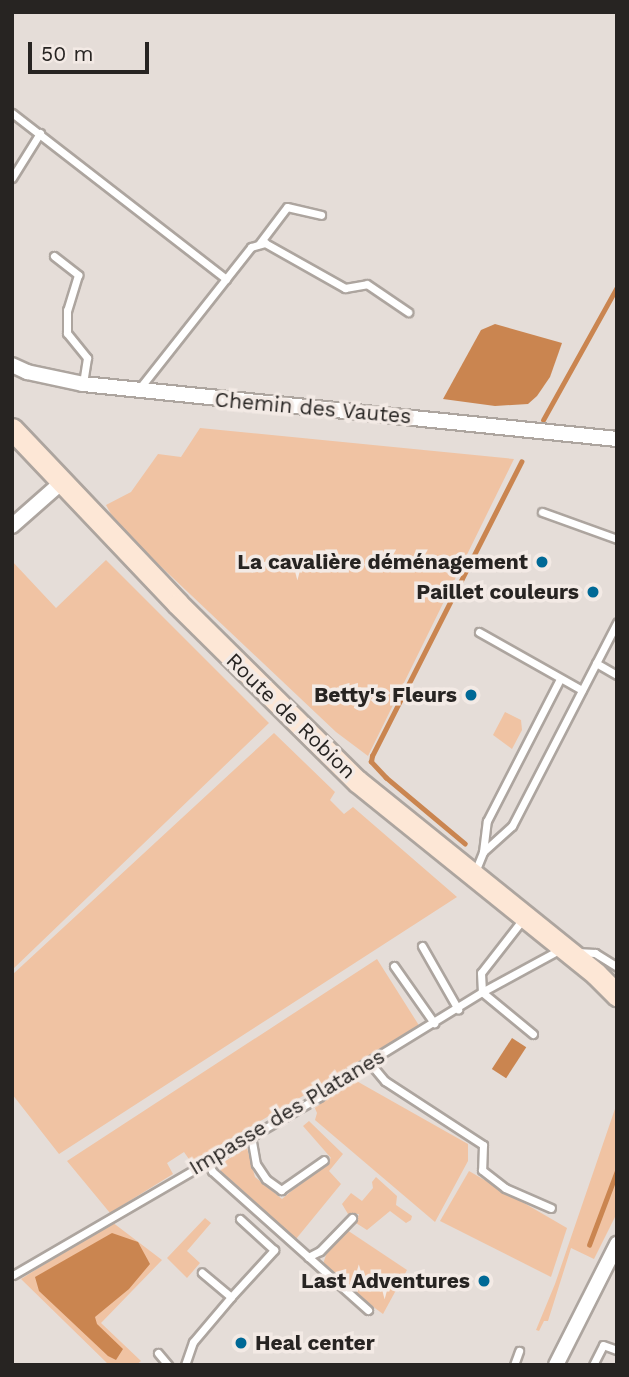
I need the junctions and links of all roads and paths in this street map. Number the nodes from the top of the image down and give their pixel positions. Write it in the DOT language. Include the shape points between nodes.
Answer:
graph roads {
  1 [pos="12,113"];
  2 [pos="40,133"];
  3 [pos="12,178"];
  4 [pos="321,215"];
  5 [pos="259,245"];
  6 [pos="54,256"];
  7 [pos="226,279"];
  8 [pos="408,312"];
  9 [pos="12,365"];
  10 [pos="83,384"];
  11 [pos="139,390"];
  12 [pos="12,429"];
  13 [pos="617,439"];
  14 [pos="61,483"];
  15 [pos="542,512"];
  16 [pos="12,526"];
  17 [pos="617,540"];
  18 [pos="617,623"];
  19 [pos="479,632"];
  20 [pos="596,663"];
  21 [pos="617,675"];
  22 [pos="560,679"];
  23 [pos="582,690"];
  24 [pos="483,852"];
  25 [pos="473,877"];
  26 [pos="524,918"];
  27 [pos="422,946"];
  28 [pos="563,950"];
  29 [pos="394,966"];
  30 [pos="617,967"];
  31 [pos="596,974"];
  32 [pos="617,985"];
  33 [pos="482,992"];
  34 [pos="617,995"];
  35 [pos="458,1009"];
  36 [pos="434,1023"];
  37 [pos="533,1034"];
  38 [pos="369,1062"];
  39 [pos="251,1136"];
  40 [pos="324,1160"];
  41 [pos="208,1161"];
  42 [pos="551,1208"];
  43 [pos="352,1218"];
  44 [pos="240,1219"];
  45 [pos="617,1244"];
  46 [pos="308,1257"];
  47 [pos="202,1273"];
  48 [pos="13,1275"];
  49 [pos="231,1297"];
  50 [pos="368,1310"];
  51 [pos="617,1350"];
  52 [pos="519,1351"];
  53 [pos="158,1353"];
  54 [pos="168,1365"];
  55 [pos="185,1365"];
  56 [pos="514,1365"];
  57 [pos="556,1365"];
  58 [pos="593,1365"];
  1 -- 2 [label="lane"];
  2 -- 3 [label="lane"];
  2 -- 7 [label="lane"];
  4 -- 5 [label="lane" via="288,207"];
  5 -- 7 [label="lane" via="251,247"];
  5 -- 8 [label="lane" via="265,243 345,288 367,284"];
  6 -- 10 [label="lane" via="78,275 67,310 67,333 87,358"];
  7 -- 11 [label="lane"];
  9 -- 10 [label="street, Chemin des Vautes"];
  10 -- 11 [label="street, Chemin des Vautes"];
  11 -- 13 [label="street, Chemin des Vautes"];
  12 -- 14 [label="main road, Route de Robion"];
  14 -- 16 [label="street"];
  14 -- 25 [label="main road, Route de Robion" via="348,772"];
  15 -- 17 [label="lane"];
  18 -- 20 [label="lane"];
  19 -- 22 [label="lane"];
  20 -- 21 [label="lane"];
  20 -- 23 [label="lane"];
  22 -- 23 [label="lane"];
  22 -- 24 [label="lane" via="487,821"];
  23 -- 24 [label="lane" via="512,826"];
  24 -- 25 [label="lane"];
  25 -- 26 [label="main road, Route de Robion"];
  26 -- 28 [label="main road, Route de Robion"];
  26 -- 33 [label="lane" via="481,973"];
  27 -- 35 [label="lane"];
  28 -- 30 [label="lane" via="595,953"];
  28 -- 31 [label="main road, Route de Robion"];
  28 -- 33 [label="lane, Impasse des Platanes"];
  29 -- 36 [label="lane"];
  31 -- 32 [label="main road, Route de Robion"];
  31 -- 34 [label="main road, Route de Robion"];
  33 -- 35 [label="lane, Impasse des Platanes"];
  33 -- 37 [label="lane"];
  35 -- 36 [label="lane, Impasse des Platanes"];
  36 -- 38 [label="lane, Impasse des Platanes"];
  38 -- 39 [label="lane, Impasse des Platanes"];
  38 -- 42 [label="lane" via="385,1082 483,1145 482,1170 505,1188"];
  39 -- 40 [label="lane" via="256,1164 281,1190"];
  39 -- 41 [label="lane, Impasse des Platanes"];
  41 -- 46 [label="lane" via="212,1171"];
  41 -- 48 [label="lane, Impasse des Platanes"];
  43 -- 46 [label="lane"];
  44 -- 49 [label="lane" via="274,1250"];
  45 -- 57 [label="street"];
  46 -- 50 [label="lane"];
  47 -- 49 [label="lane"];
  49 -- 55 [label="lane" via="193,1342"];
  51 -- 58 [label="lane" via="603,1345"];
  52 -- 56 [label="lane"];
  53 -- 54 [label="lane"];
}
